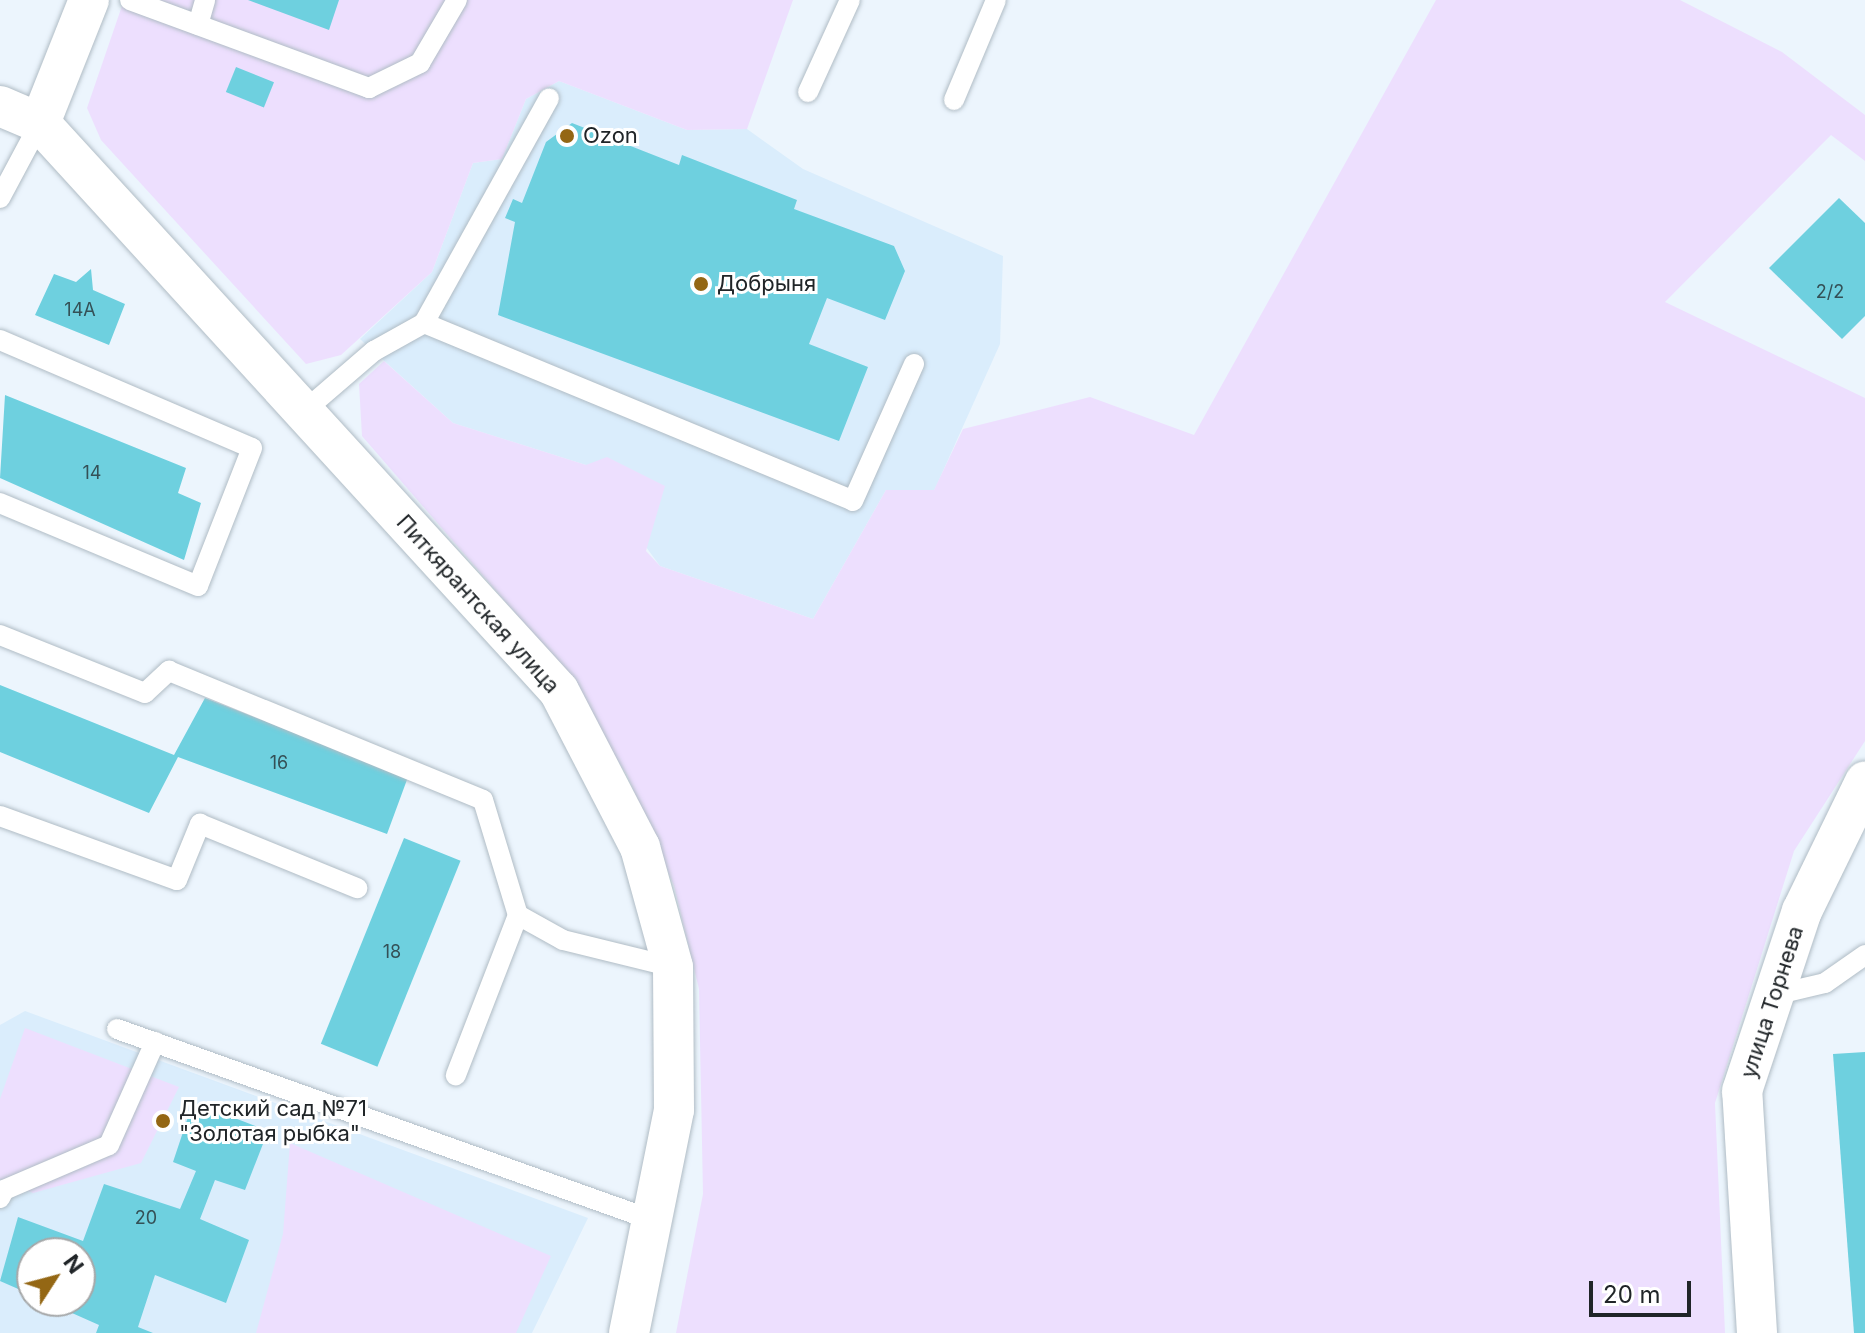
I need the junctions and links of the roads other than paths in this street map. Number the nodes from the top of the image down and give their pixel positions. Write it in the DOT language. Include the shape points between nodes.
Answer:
graph roads {
  1 [pos="89,0"];
  2 [pos="130,0"];
  3 [pos="205,0"];
  4 [pos="457,0"];
  5 [pos="850,0"];
  6 [pos="996,0"];
  7 [pos="198,25"];
  8 [pos="808,92"];
  9 [pos="549,98"];
  10 [pos="954,100"];
  11 [pos="0,106"];
  12 [pos="40,123"];
  13 [pos="0,198"];
  14 [pos="424,323"];
  15 [pos="0,340"];
  16 [pos="914,364"];
  17 [pos="303,412"];
  18 [pos="0,503"];
  19 [pos="0,635"];
  20 [pos="1865,782"];
  21 [pos="0,816"];
  22 [pos="357,888"];
  23 [pos="518,915"];
  24 [pos="1865,955"];
  25 [pos="673,967"];
  26 [pos="1774,995"];
  27 [pos="117,1029"];
  28 [pos="155,1042"];
  29 [pos="456,1075"];
  30 [pos="0,1198"];
  31 [pos="655,1221"];
  32 [pos="629,1333"];
  33 [pos="1757,1333"];
  1 -- 12 [label="street"];
  2 -- 7 [label="lane"];
  3 -- 7 [label="lane"];
  4 -- 7 [label="lane" via="420,63 369,88"];
  5 -- 8 [label="lane"];
  6 -- 10 [label="lane"];
  9 -- 14 [label="lane"];
  11 -- 12 [label="street, Питкярантская улица"];
  12 -- 13 [label="lane"];
  12 -- 17 [label="street, Питкярантская улица"];
  14 -- 16 [label="lane" via="853,501"];
  14 -- 17 [label="lane" via="374,351"];
  15 -- 18 [label="lane" via="252,448 198,586"];
  17 -- 25 [label="street, Питкярантская улица" via="559,691 640,847"];
  19 -- 23 [label="lane" via="145,693 169,671 483,800"];
  20 -- 26 [label="street, улица Торнева" via="1802,911"];
  21 -- 22 [label="lane" via="177,880 200,824"];
  23 -- 25 [label="lane" via="563,940"];
  23 -- 29 [label="lane"];
  24 -- 26 [label="lane" via="1825,983"];
  25 -- 31 [label="street, Питкярантская улица" via="674,1110"];
  26 -- 33 [label="street, улица Торнева" via="1742,1091"];
  27 -- 28 [label="lane"];
  28 -- 30 [label="lane" via="109,1145 4,1190"];
  28 -- 31 [label="lane"];
  31 -- 32 [label="street, Питкярантская улица"];
}
